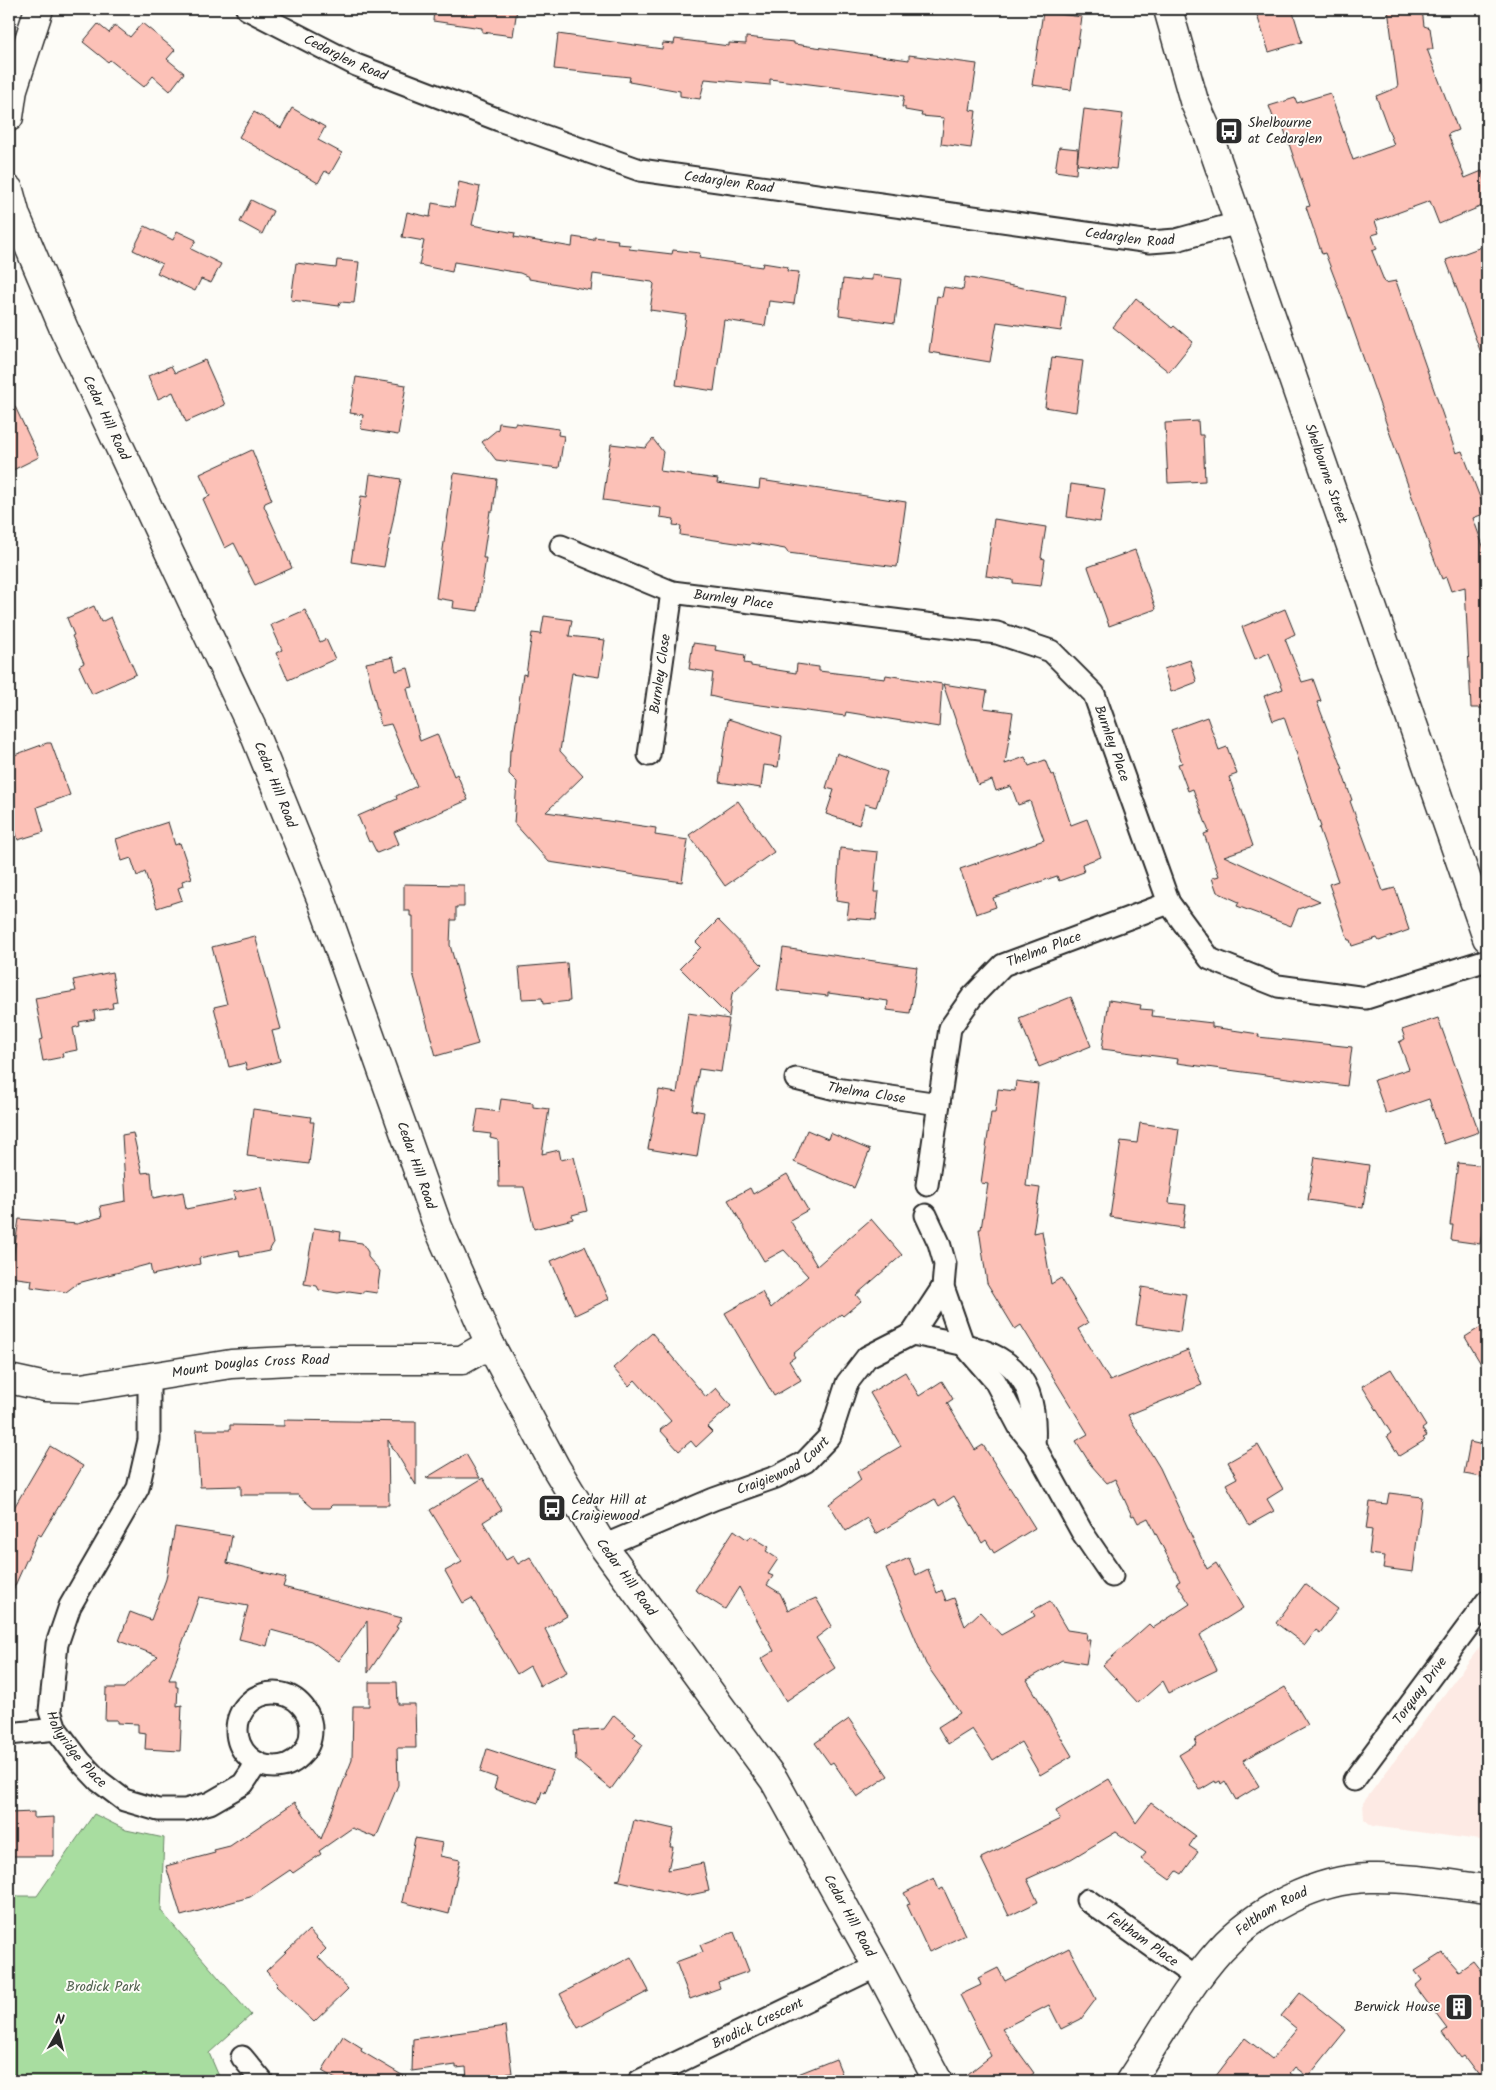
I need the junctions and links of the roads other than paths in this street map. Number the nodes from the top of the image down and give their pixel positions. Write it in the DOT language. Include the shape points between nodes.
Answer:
graph roads {
  1 [pos="39,9"];
  2 [pos="247,9"];
  3 [pos="1168,9"];
  4 [pos="9,118"];
  5 [pos="9,190"];
  6 [pos="1238,223"];
  7 [pos="561,546"];
  8 [pos="672,592"];
  9 [pos="649,755"];
  10 [pos="1169,903"];
  11 [pos="1487,938"];
  12 [pos="1487,960"];
  13 [pos="796,1078"];
  14 [pos="939,1104"];
  15 [pos="927,1185"];
  16 [pos="926,1215"];
  17 [pos="943,1287"];
  18 [pos="912,1334"];
  19 [pos="490,1344"];
  20 [pos="963,1344"];
  21 [pos="149,1378"];
  22 [pos="9,1379"];
  23 [pos="604,1546"];
  24 [pos="1112,1576"];
  25 [pos="1487,1601"];
  26 [pos="56,1729"];
  27 [pos="9,1734"];
  28 [pos="257,1763"];
  29 [pos="1354,1780"];
  30 [pos="1487,1889"];
  31 [pos="1087,1900"];
  32 [pos="877,1966"];
  33 [pos="1198,1979"];
  34 [pos="242,2058"];
  35 [pos="262,2081"];
  36 [pos="639,2081"];
  37 [pos="938,2081"];
  38 [pos="1130,2081"];
  1 -- 4 [label="street" via="13,89"];
  2 -- 6 [label="street, Cedarglen Road" via="356,66 640,170 1150,242 1176,240"];
  3 -- 6 [label="street, Shelbourne Street" via="1194,101"];
  5 -- 19 [label="street, Cedar Hill Road" via="16,216 64,329 252,728 322,901 438,1227"];
  6 -- 11 [label="street, Shelbourne Street"];
  7 -- 8 [label="street, Burnley Place"];
  8 -- 9 [label="street, Burnley Close"];
  8 -- 10 [label="street, Burnley Place" via="998,633 1051,652 1094,694"];
  10 -- 12 [label="street, Burnley Place" via="1210,959 1278,986 1366,998"];
  10 -- 14 [label="street, Thelma Place" via="1003,965 972,997 950,1028"];
  13 -- 14 [label="street, Thelma Close" via="836,1089"];
  14 -- 15 [label="street, Thelma Place"];
  16 -- 17 [label="street" via="945,1264"];
  17 -- 18 [label="street"];
  17 -- 20 [label="street"];
  18 -- 20 [label="street"];
  18 -- 23 [label="street, Craigiewood Court" via="867,1356 847,1383 830,1436 805,1462 776,1477 714,1499"];
  19 -- 21 [label="street, Mount Douglas Cross Road" via="462,1360 308,1360 231,1364"];
  19 -- 23 [label="street, Cedar Hill Road" via="556,1468"];
  20 -- 24 [label="street" via="995,1381 1082,1532"];
  21 -- 22 [label="street, Mount Douglas Cross Road" via="81,1388 46,1387"];
  21 -- 26 [label="street, Hollyridge Place" via="149,1440 138,1488 70,1606 57,1644 50,1711"];
  23 -- 32 [label="street, Cedar Hill Road" via="774,1780"];
  25 -- 29 [label="street, Torquay Drive"];
  26 -- 27 [label="street"];
  26 -- 28 [label="street, Hollyridge Place" via="80,1762 99,1781 124,1800 158,1810 185,1810 210,1803 243,1784"];
  30 -- 33 [label="street, Feltham Road" via="1406,1878 1368,1878 1305,1892 1258,1917 1221,1950"];
  31 -- 33 [label="street, Feltham Place"];
  32 -- 36 [label="street, Brodick Crescent"];
  32 -- 37 [label="street, Cedar Hill Road"];
  33 -- 38 [label="street, Feltham Road"];
  34 -- 35 [label="street"];
}
